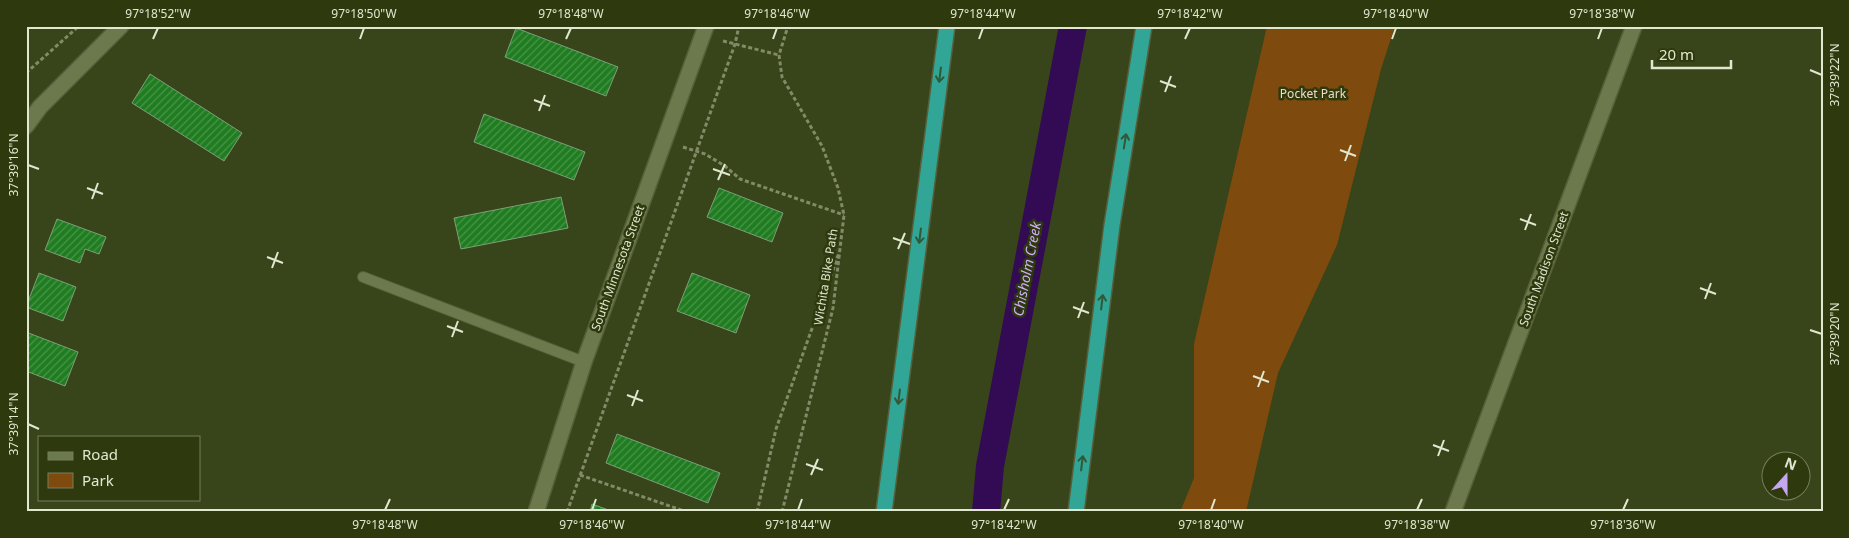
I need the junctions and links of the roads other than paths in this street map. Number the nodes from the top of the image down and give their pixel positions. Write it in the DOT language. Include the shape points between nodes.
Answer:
graph roads {
  1 [pos="121,26"];
  2 [pos="947,26"];
  3 [pos="1144,26"];
  4 [pos="1634,26"];
  5 [pos="704,31"];
  6 [pos="26,126"];
  7 [pos="363,277"];
  8 [pos="584,362"];
  9 [pos="536,512"];
  10 [pos="884,512"];
  11 [pos="1076,512"];
  12 [pos="1453,512"];
  1 -- 6 [label="street" via="40,107"];
  2 -- 10 [label="highway, one-way"];
  11 -- 3 [label="highway, one-way" via="1112,226"];
  4 -- 12 [label="street, South Madison Street"];
  5 -- 8 [label="street, South Minnesota Street"];
  7 -- 8 [label="lane"];
  8 -- 9 [label="street, South Minnesota Street"];
}
